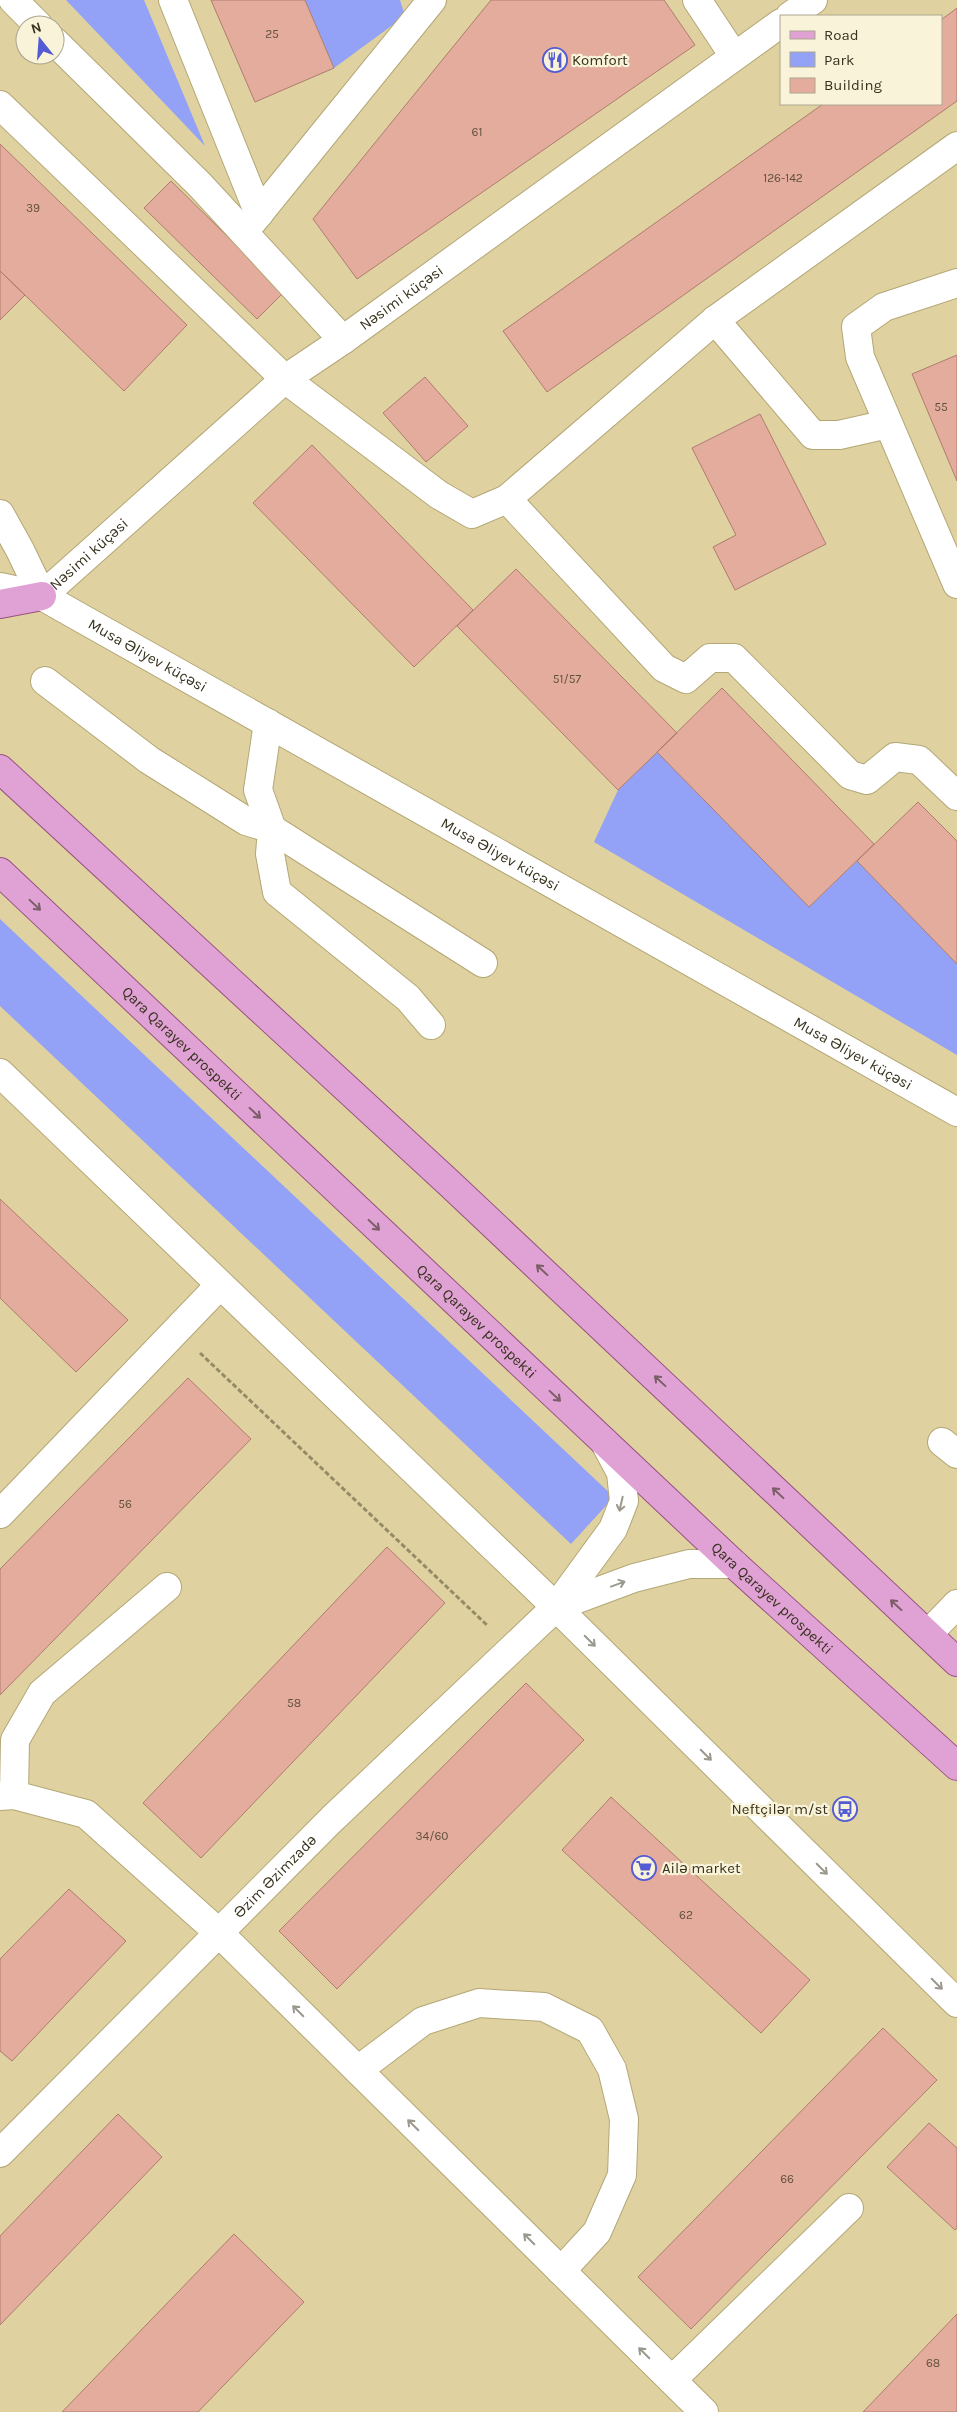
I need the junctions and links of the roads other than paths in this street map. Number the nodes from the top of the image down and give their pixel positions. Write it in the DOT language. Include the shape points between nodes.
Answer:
graph roads {
  1 [pos="12,0"];
  2 [pos="174,0"];
  3 [pos="432,0"];
  4 [pos="697,0"];
  5 [pos="813,0"];
  6 [pos="28,15"];
  7 [pos="791,15"];
  8 [pos="780,24"];
  9 [pos="65,52"];
  10 [pos="734,56"];
  11 [pos="0,105"];
  12 [pos="957,146"];
  13 [pos="251,223"];
  14 [pos="957,283"];
  15 [pos="715,320"];
  16 [pos="343,340"];
  17 [pos="285,379"];
  18 [pos="888,424"];
  19 [pos="507,499"];
  20 [pos="0,514"];
  21 [pos="957,584"];
  22 [pos="0,587"];
  23 [pos="42,596"];
  24 [pos="0,604"];
  25 [pos="45,681"];
  26 [pos="268,723"];
  27 [pos="0,769"];
  28 [pos="957,796"];
  29 [pos="272,829"];
  30 [pos="0,872"];
  31 [pos="483,963"];
  32 [pos="431,1025"];
  33 [pos="0,1073"];
  34 [pos="957,1112"];
  35 [pos="220,1285"];
  36 [pos="604,1443"];
  37 [pos="0,1514"];
  38 [pos="734,1564"];
  39 [pos="167,1587"];
  40 [pos="957,1604"];
  41 [pos="556,1606"];
  42 [pos="928,1634"];
  43 [pos="957,1662"];
  44 [pos="957,1766"];
  45 [pos="7,1795"];
  46 [pos="218,1932"];
  47 [pos="957,2003"];
  48 [pos="358,2070"];
  49 [pos="0,2153"];
  50 [pos="849,2208"];
  51 [pos="561,2270"];
  52 [pos="672,2380"];
  53 [pos="704,2412"];
  1 -- 6 [label="street"];
  2 -- 13 [label="street"];
  3 -- 13 [label="street"];
  4 -- 10 [label="street"];
  5 -- 7 [label="street"];
  8 -- 10 [label="street, Nəsimi küçəsi"];
  9 -- 13 [label="street" via="200,185"];
  10 -- 16 [label="street, Nəsimi küçəsi"];
  11 -- 17 [label="street"];
  12 -- 15 [label="street"];
  13 -- 16 [label="street"];
  14 -- 18 [label="street" via="884,307 856,327 860,357"];
  15 -- 18 [label="street" via="813,435 839,435"];
  15 -- 19 [label="street"];
  16 -- 17 [label="street, Nəsimi küçəsi"];
  17 -- 19 [label="street" via="439,495 472,514"];
  17 -- 23 [label="street, Nəsimi küçəsi"];
  18 -- 21 [label="street"];
  19 -- 28 [label="street" via="664,668 686,679 710,658 734,658 850,775 867,780 895,758 919,760"];
  20 -- 23 [label="street"];
  22 -- 23 [label="street, Musa Əliyev küçəsi"];
  23 -- 24 [label="main road"];
  23 -- 26 [label="street, Musa Əliyev küçəsi"];
  25 -- 29 [label="street" via="149,760 246,821"];
  26 -- 29 [label="street" via="258,790"];
  26 -- 34 [label="street, Musa Əliyev küçəsi"];
  42 -- 27 [label="main road, one-way" via="457,1190"];
  29 -- 31 [label="street"];
  29 -- 32 [label="street" via="270,854 277,892 408,998"];
  30 -- 36 [label="main road, Qara Qarayev prospekti, one-way"];
  33 -- 35 [label="street"];
  35 -- 37 [label="street"];
  35 -- 41 [label="street"];
  36 -- 38 [label="main road, Qara Qarayev prospekti"];
  36 -- 41 [label="street, one-way" via="620,1473 624,1501 613,1529"];
  41 -- 38 [label="street, one-way" via="634,1578 689,1564"];
  38 -- 44 [label="main road, Qara Qarayev prospekti"];
  39 -- 45 [label="street" via="42,1693 15,1740"];
  40 -- 42 [label="street"];
  41 -- 46 [label="street, Əzim Əzimzadə"];
  41 -- 47 [label="street, one-way"];
  42 -- 43 [label="main road"];
  45 -- 46 [label="street" via="86,1814"];
  48 -- 46 [label="street, one-way"];
  46 -- 49 [label="street, Əzim Əzimzadə"];
  51 -- 48 [label="street, one-way"];
  48 -- 51 [label="street" via="423,2021 479,2003 544,2007 590,2030 612,2069 624,2119 622,2175 596,2232"];
  50 -- 52 [label="street"];
  52 -- 51 [label="street, one-way"];
  52 -- 53 [label="street"];
}
